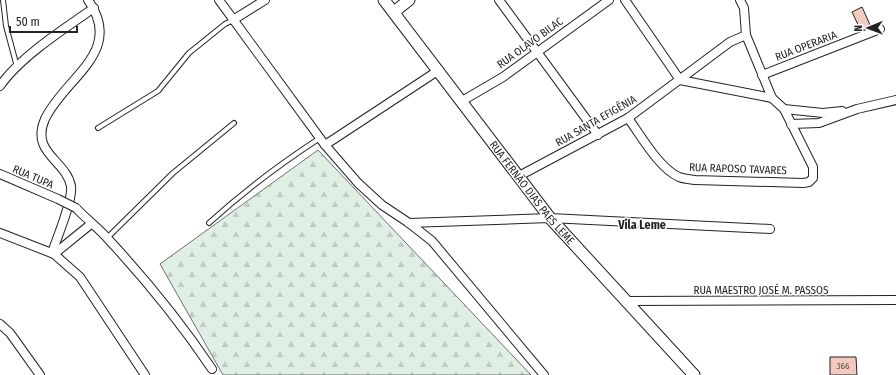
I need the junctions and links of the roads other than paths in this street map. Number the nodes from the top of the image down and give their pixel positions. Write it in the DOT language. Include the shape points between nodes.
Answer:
graph roads {
  1 [pos="3,0"];
  2 [pos="88,0"];
  3 [pos="219,0"];
  4 [pos="265,0"];
  5 [pos="384,0"];
  6 [pos="409,0"];
  7 [pos="499,0"];
  8 [pos="609,0"];
  9 [pos="625,0"];
  10 [pos="740,0"];
  11 [pos="94,8"];
  12 [pos="394,12"];
  13 [pos="233,20"];
  14 [pos="880,30"];
  15 [pos="746,35"];
  16 [pos="536,52"];
  17 [pos="17,68"];
  18 [pos="439,70"];
  19 [pos="762,75"];
  20 [pos="680,80"];
  21 [pos="0,86"];
  22 [pos="772,98"];
  23 [pos="896,100"];
  24 [pos="462,101"];
  25 [pos="784,109"];
  26 [pos="857,109"];
  27 [pos="628,118"];
  28 [pos="234,123"];
  29 [pos="791,124"];
  30 [pos="98,128"];
  31 [pos="598,135"];
  32 [pos="322,141"];
  33 [pos="0,174"];
  34 [pos="518,176"];
  35 [pos="550,218"];
  36 [pos="209,223"];
  37 [pos="410,223"];
  38 [pos="90,224"];
  39 [pos="770,229"];
  40 [pos="0,232"];
  41 [pos="108,238"];
  42 [pos="53,253"];
  43 [pos="896,300"];
  44 [pos="625,301"];
  45 [pos="0,324"];
  46 [pos="212,369"];
  47 [pos="40,375"];
  48 [pos="145,375"];
  49 [pos="544,375"];
  50 [pos="694,375"];
  1 -- 17 [label="lane" via="6,26"];
  2 -- 11 [label="street"];
  3 -- 13 [label="street"];
  4 -- 13 [label="street"];
  5 -- 12 [label="main road, RUA FERNÃO DIAS PAES LEME"];
  6 -- 12 [label="main road"];
  7 -- 16 [label="street"];
  8 -- 16 [label="street, RUA OLAVO BILAC"];
  9 -- 20 [label="street"];
  10 -- 15 [label="street" via="744,8"];
  11 -- 17 [label="street" via="51,38"];
  11 -- 42 [label="street" via="101,34 97,49 51,109 42,129 45,149 68,179 71,190"];
  12 -- 18 [label="main road, RUA FERNÃO DIAS PAES LEME"];
  13 -- 30 [label="lane" via="189,53 158,90"];
  13 -- 32 [label="street"];
  14 -- 19 [label="street, RUA OPERARIA"];
  15 -- 19 [label="street"];
  15 -- 20 [label="street, RUA SANTA EFIGÊNIA" via="730,42"];
  16 -- 24 [label="street, RUA OLAVO BILAC" via="503,77"];
  16 -- 31 [label="street"];
  17 -- 21 [label="street" via="6,76"];
  18 -- 24 [label="main road, RUA FERNÃO DIAS PAES LEME"];
  18 -- 32 [label="street"];
  19 -- 22 [label="street"];
  20 -- 22 [label="street"];
  20 -- 27 [label="street, RUA SANTA EFIGÊNIA"];
  22 -- 25 [label="street"];
  23 -- 26 [label="street"];
  24 -- 34 [label="main road, RUA FERNÃO DIAS PAES LEME"];
  25 -- 26 [label="street" via="823,113"];
  25 -- 29 [label="street"];
  26 -- 29 [label="street" via="819,123"];
  27 -- 29 [label="street, RUA RAPOSO TAVARES" via="661,163 680,177 695,180 809,182 814,173"];
  27 -- 31 [label="street, RUA SANTA EFIGÊNIA"];
  28 -- 41 [label="lane" via="173,173"];
  31 -- 34 [label="street, RUA SANTA EFIGÊNIA"];
  32 -- 36 [label="lane" via="276,167"];
  32 -- 37 [label="street" via="358,183 382,205"];
  33 -- 38 [label="street, RUA TUPA, bridge" via="76,208"];
  34 -- 35 [label="main road, RUA FERNÃO DIAS PAES LEME"];
  35 -- 37 [label="street"];
  35 -- 39 [label="street"];
  35 -- 44 [label="main road, RUA FERNÃO DIAS PAES LEME"];
  37 -- 49 [label="street" via="432,241"];
  38 -- 41 [label="street"];
  38 -- 42 [label="street"];
  40 -- 42 [label="street"];
  41 -- 46 [label="street" via="164,302"];
  42 -- 48 [label="street" via="80,277"];
  43 -- 44 [label="street, RUA MAESTRO JOSÉ M. PASSOS"];
  44 -- 50 [label="main road, RUA FERNÃO DIAS PAES LEME"];
  45 -- 47 [label="street" via="10,333"];
}
